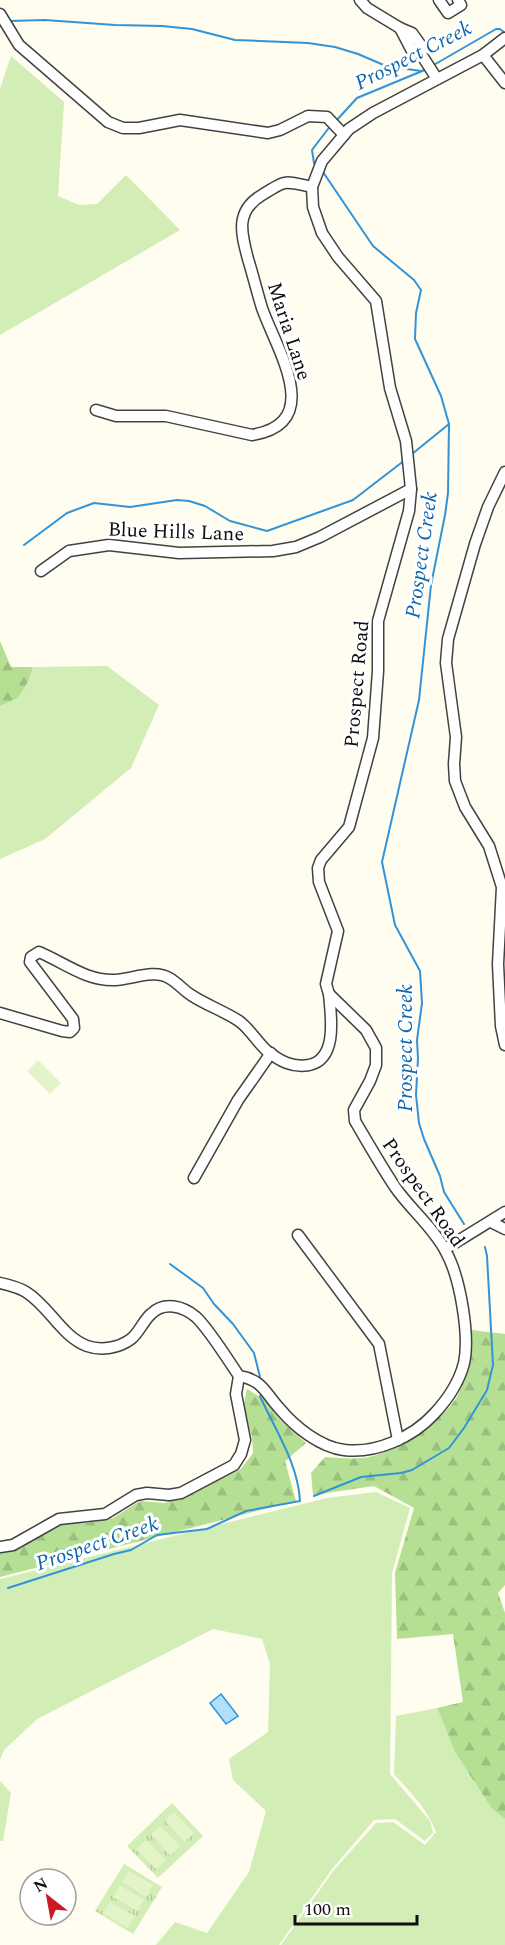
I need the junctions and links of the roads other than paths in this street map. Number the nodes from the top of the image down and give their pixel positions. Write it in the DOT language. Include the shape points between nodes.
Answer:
graph roads {
  1 [pos="360,0"];
  2 [pos="439,0"];
  3 [pos="458,0"];
  4 [pos="0,14"];
  5 [pos="504,39"];
  6 [pos="483,55"];
  7 [pos="432,72"];
  8 [pos="505,83"];
  9 [pos="338,128"];
  10 [pos="314,181"];
  11 [pos="96,410"];
  12 [pos="505,472"];
  13 [pos="411,489"];
  14 [pos="41,571"];
  15 [pos="329,994"];
  16 [pos="0,1013"];
  17 [pos="505,1045"];
  18 [pos="271,1053"];
  19 [pos="194,1178"];
  20 [pos="505,1212"];
  21 [pos="490,1222"];
  22 [pos="505,1229"];
  23 [pos="298,1235"];
  24 [pos="445,1250"];
  25 [pos="0,1282"];
  26 [pos="239,1376"];
  27 [pos="398,1440"];
  28 [pos="0,1547"];
  1 -- 7 [label="street" via="400,28 405,40"];
  2 -- 3 [label="street" via="448,13 461,5"];
  4 -- 9 [label="street" via="19,45 108,122 123,128 180,120 268,133 308,116 327,117"];
  5 -- 6 [label="street"];
  6 -- 7 [label="street"];
  6 -- 8 [label="street"];
  7 -- 9 [label="street" via="373,113"];
  9 -- 10 [label="street"];
  10 -- 11 [label="street, Maria Lane" via="283,182 248,205 243,217 242,234 262,308 291,378 292,396 281,423 252,435 166,416 116,416"];
  10 -- 13 [label="street, Prospect Road" via="313,207 322,232 376,301 390,388 406,441"];
  12 -- 17 [label="street" via="475,544 448,639 446,663 456,736 455,781 465,807 489,846 502,887 498,964"];
  13 -- 14 [label="street, Blue Hills Lane" via="296,547 179,553 109,545 69,551"];
  13 -- 15 [label="street, Prospect Road" via="409,511 378,621 373,738 349,827 318,868 319,882 338,931 326,984"];
  15 -- 18 [label="street" via="332,1027 322,1059 315,1064 292,1065"];
  15 -- 24 [label="street, Prospect Road" via="366,1030 376,1048 376,1065 354,1110 355,1121 396,1188"];
  16 -- 18 [label="street" via="62,1031 74,1028 73,1019 30,962 39,952 81,975 97,978 168,976 191,995 240,1022"];
  18 -- 19 [label="street" via="238,1100"];
  20 -- 21 [label="street"];
  21 -- 22 [label="street"];
  21 -- 24 [label="street"];
  23 -- 27 [label="street" via="379,1344"];
  24 -- 27 [label="street, Prospect Road" via="454,1271 465,1323 464,1363 452,1394 425,1424"];
  25 -- 26 [label="street" via="27,1292 68,1335 88,1347 119,1346 131,1339 152,1312 166,1305 181,1307 197,1318"];
  26 -- 27 [label="street, Prospect Road" via="252,1378 308,1435 335,1449 362,1451"];
  26 -- 28 [label="street" via="236,1394 245,1440 234,1464 181,1492 136,1495 105,1514 59,1519 14,1545"];
}
